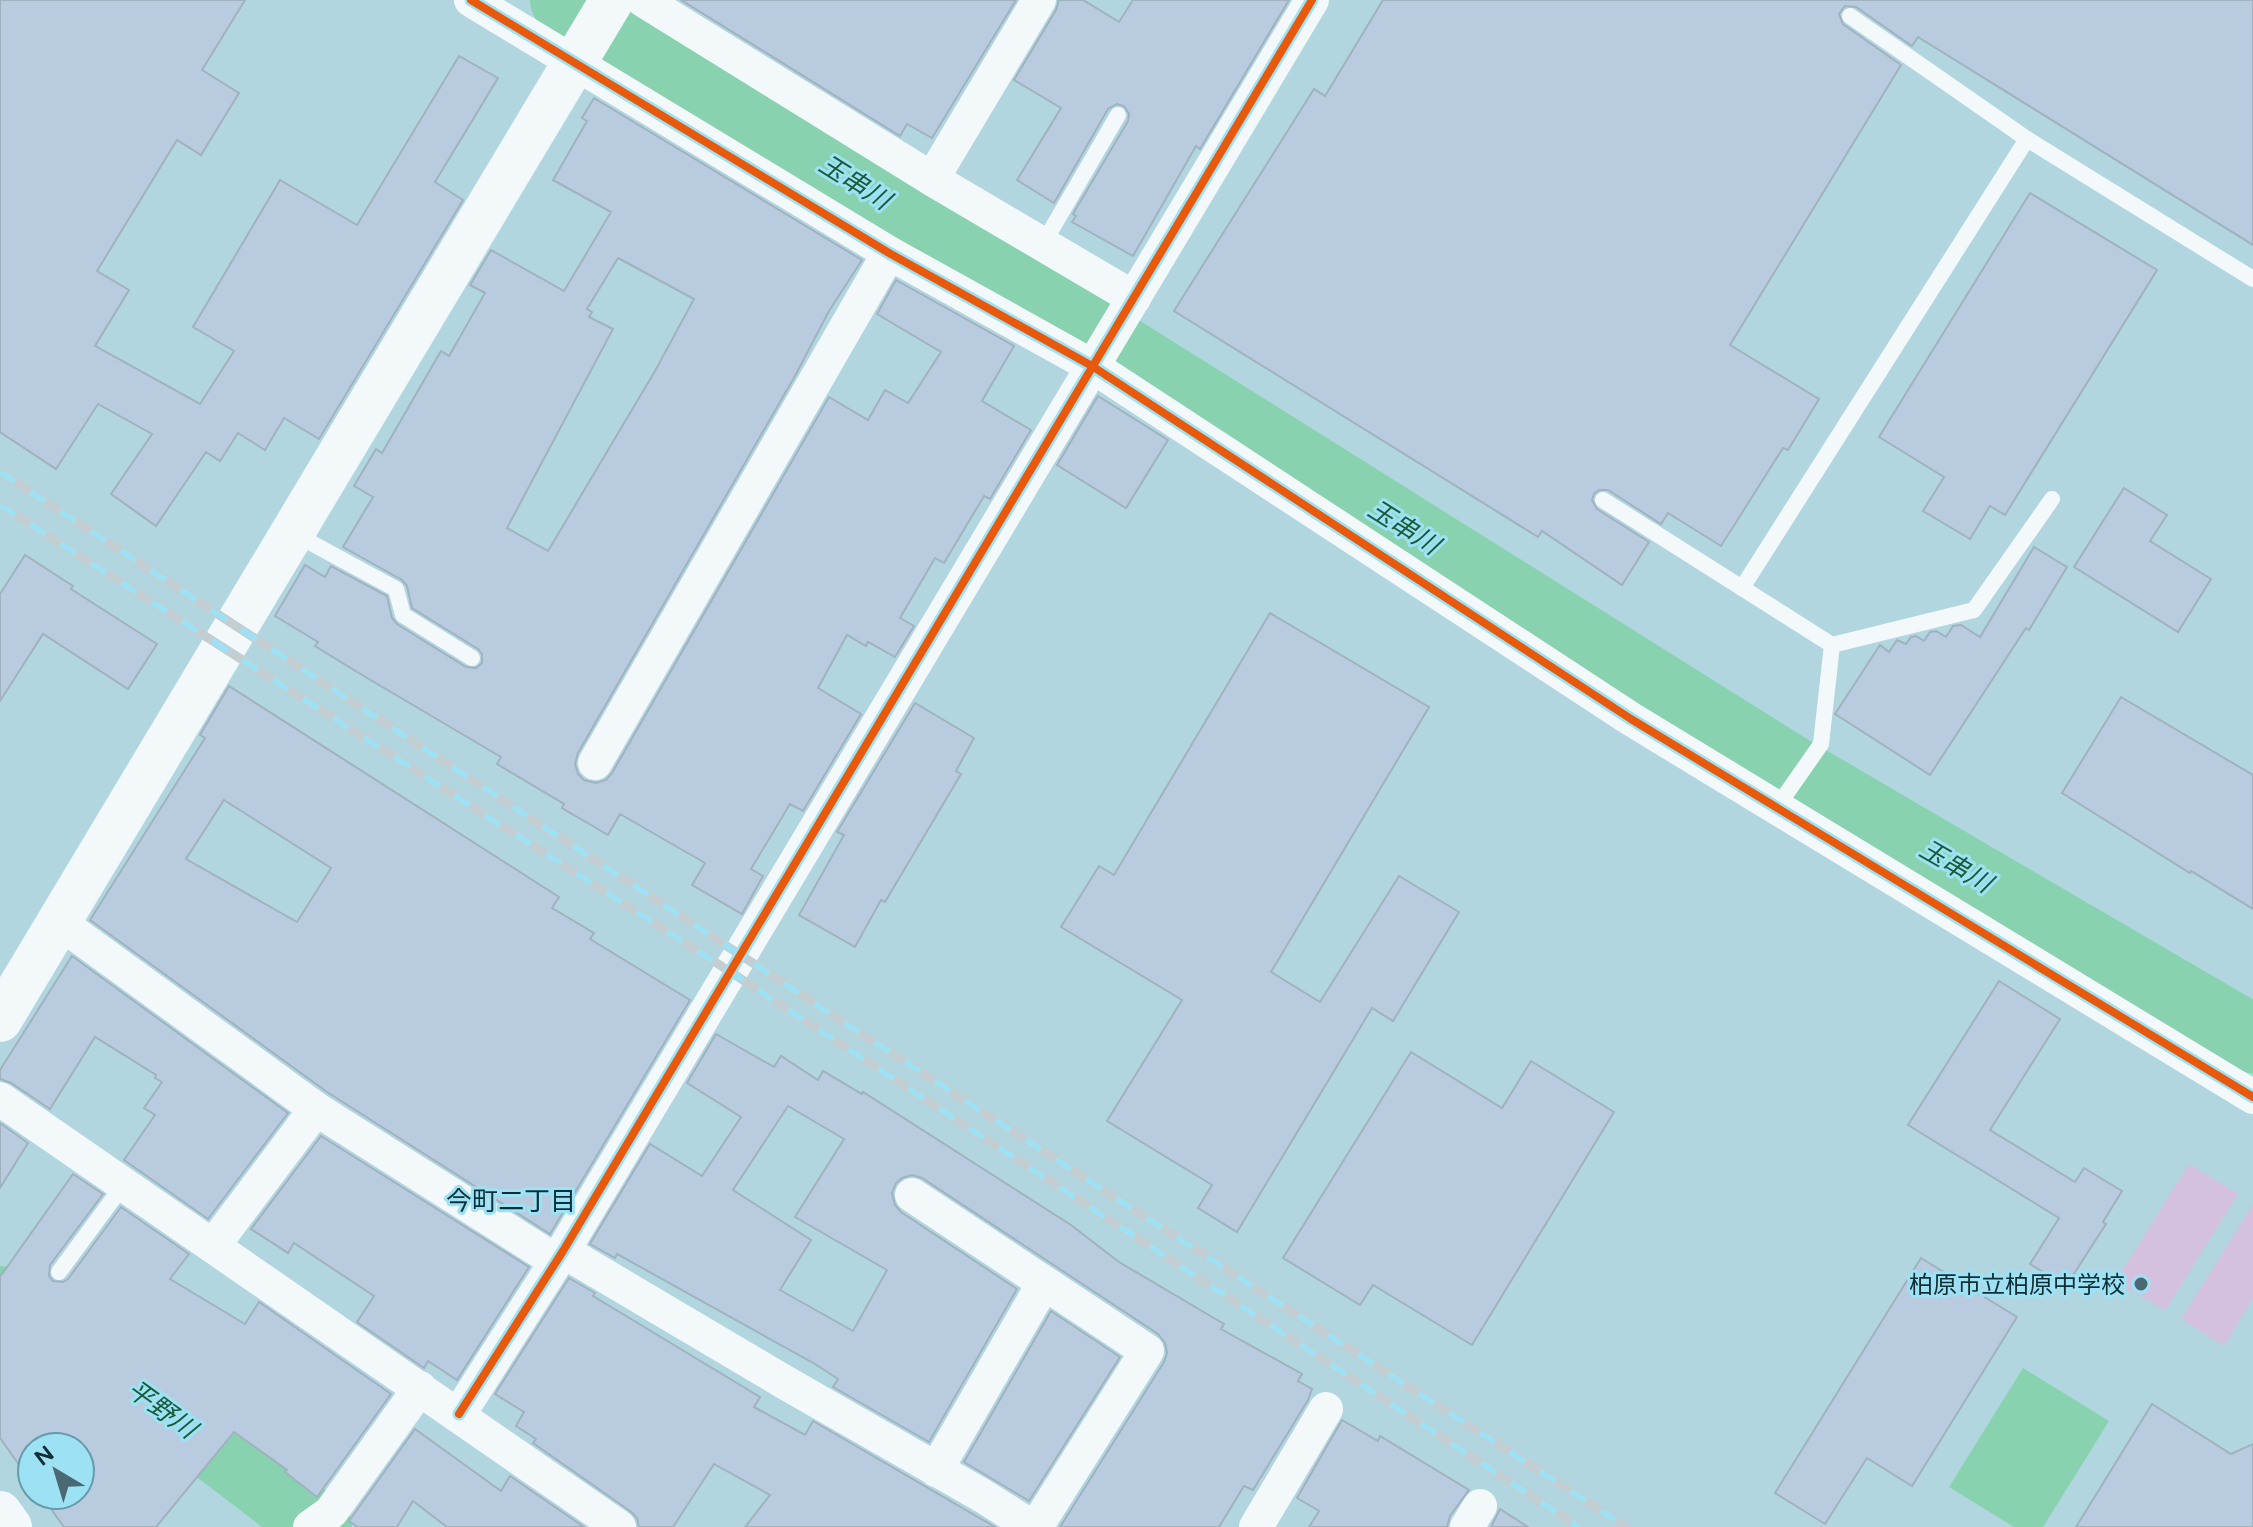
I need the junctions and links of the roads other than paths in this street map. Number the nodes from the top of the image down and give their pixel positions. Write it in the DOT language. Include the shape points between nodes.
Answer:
graph roads {
  1 [pos="471,0"];
  2 [pos="612,0"];
  3 [pos="643,0"];
  4 [pos="1039,0"];
  5 [pos="1312,0"];
  6 [pos="1850,16"];
  7 [pos="581,51"];
  8 [pos="1118,115"];
  9 [pos="2027,139"];
  10 [pos="932,179"];
  11 [pos="1043,244"];
  12 [pos="889,253"];
  13 [pos="2253,279"];
  14 [pos="1128,309"];
  15 [pos="1097,360"];
  16 [pos="2052,499"];
  17 [pos="1603,500"];
  18 [pos="292,533"];
  19 [pos="1742,588"];
  20 [pos="1832,645"];
  21 [pos="472,658"];
  22 [pos="595,763"];
  23 [pos="1785,796"];
  24 [pos="59,922"];
  25 [pos="0,1020"];
  26 [pos="2253,1097"];
  27 [pos="0,1099"];
  28 [pos="316,1109"];
  29 [pos="124,1184"];
  30 [pos="912,1195"];
  31 [pos="213,1246"];
  32 [pos="560,1256"];
  33 [pos="59,1272"];
  34 [pos="1044,1283"];
  35 [pos="420,1388"];
  36 [pos="1326,1409"];
  37 [pos="459,1414"];
  38 [pos="936,1470"];
  39 [pos="0,1513"];
  40 [pos="316,1522"];
  41 [pos="10,1527"];
  42 [pos="619,1527"];
  43 [pos="1034,1527"];
  44 [pos="1256,1527"];
  1 -- 7 [label="street"];
  2 -- 7 [label="main road"];
  3 -- 10 [label="street"];
  4 -- 10 [label="street"];
  5 -- 14 [label="street"];
  6 -- 9 [label="lane"];
  7 -- 12 [label="street"];
  7 -- 18 [label="main road"];
  8 -- 11 [label="lane"];
  9 -- 13 [label="lane"];
  9 -- 19 [label="lane"];
  10 -- 11 [label="street"];
  11 -- 14 [label="street"];
  12 -- 15 [label="street"];
  12 -- 22 [label="street"];
  14 -- 15 [label="street"];
  15 -- 23 [label="street" via="1631,719"];
  15 -- 32 [label="street"];
  16 -- 20 [label="lane" via="1974,610"];
  17 -- 19 [label="lane"];
  18 -- 21 [label="lane" via="396,589 403,615"];
  18 -- 24 [label="main road"];
  19 -- 20 [label="lane"];
  20 -- 23 [label="lane" via="1821,744"];
  23 -- 26 [label="street"];
  24 -- 25 [label="main road"];
  24 -- 28 [label="street"];
  27 -- 29 [label="street"];
  28 -- 31 [label="street"];
  28 -- 32 [label="street"];
  29 -- 31 [label="street"];
  29 -- 33 [label="lane"];
  30 -- 34 [label="street"];
  31 -- 35 [label="street"];
  32 -- 37 [label="street"];
  32 -- 38 [label="street"];
  34 -- 38 [label="street"];
  34 -- 43 [label="street" via="1147,1351"];
  35 -- 37 [label="street"];
  35 -- 40 [label="street" via="331,1512"];
  36 -- 44 [label="street"];
  37 -- 42 [label="street"];
  38 -- 43 [label="street"];
  39 -- 41 [label="main road"];
}
